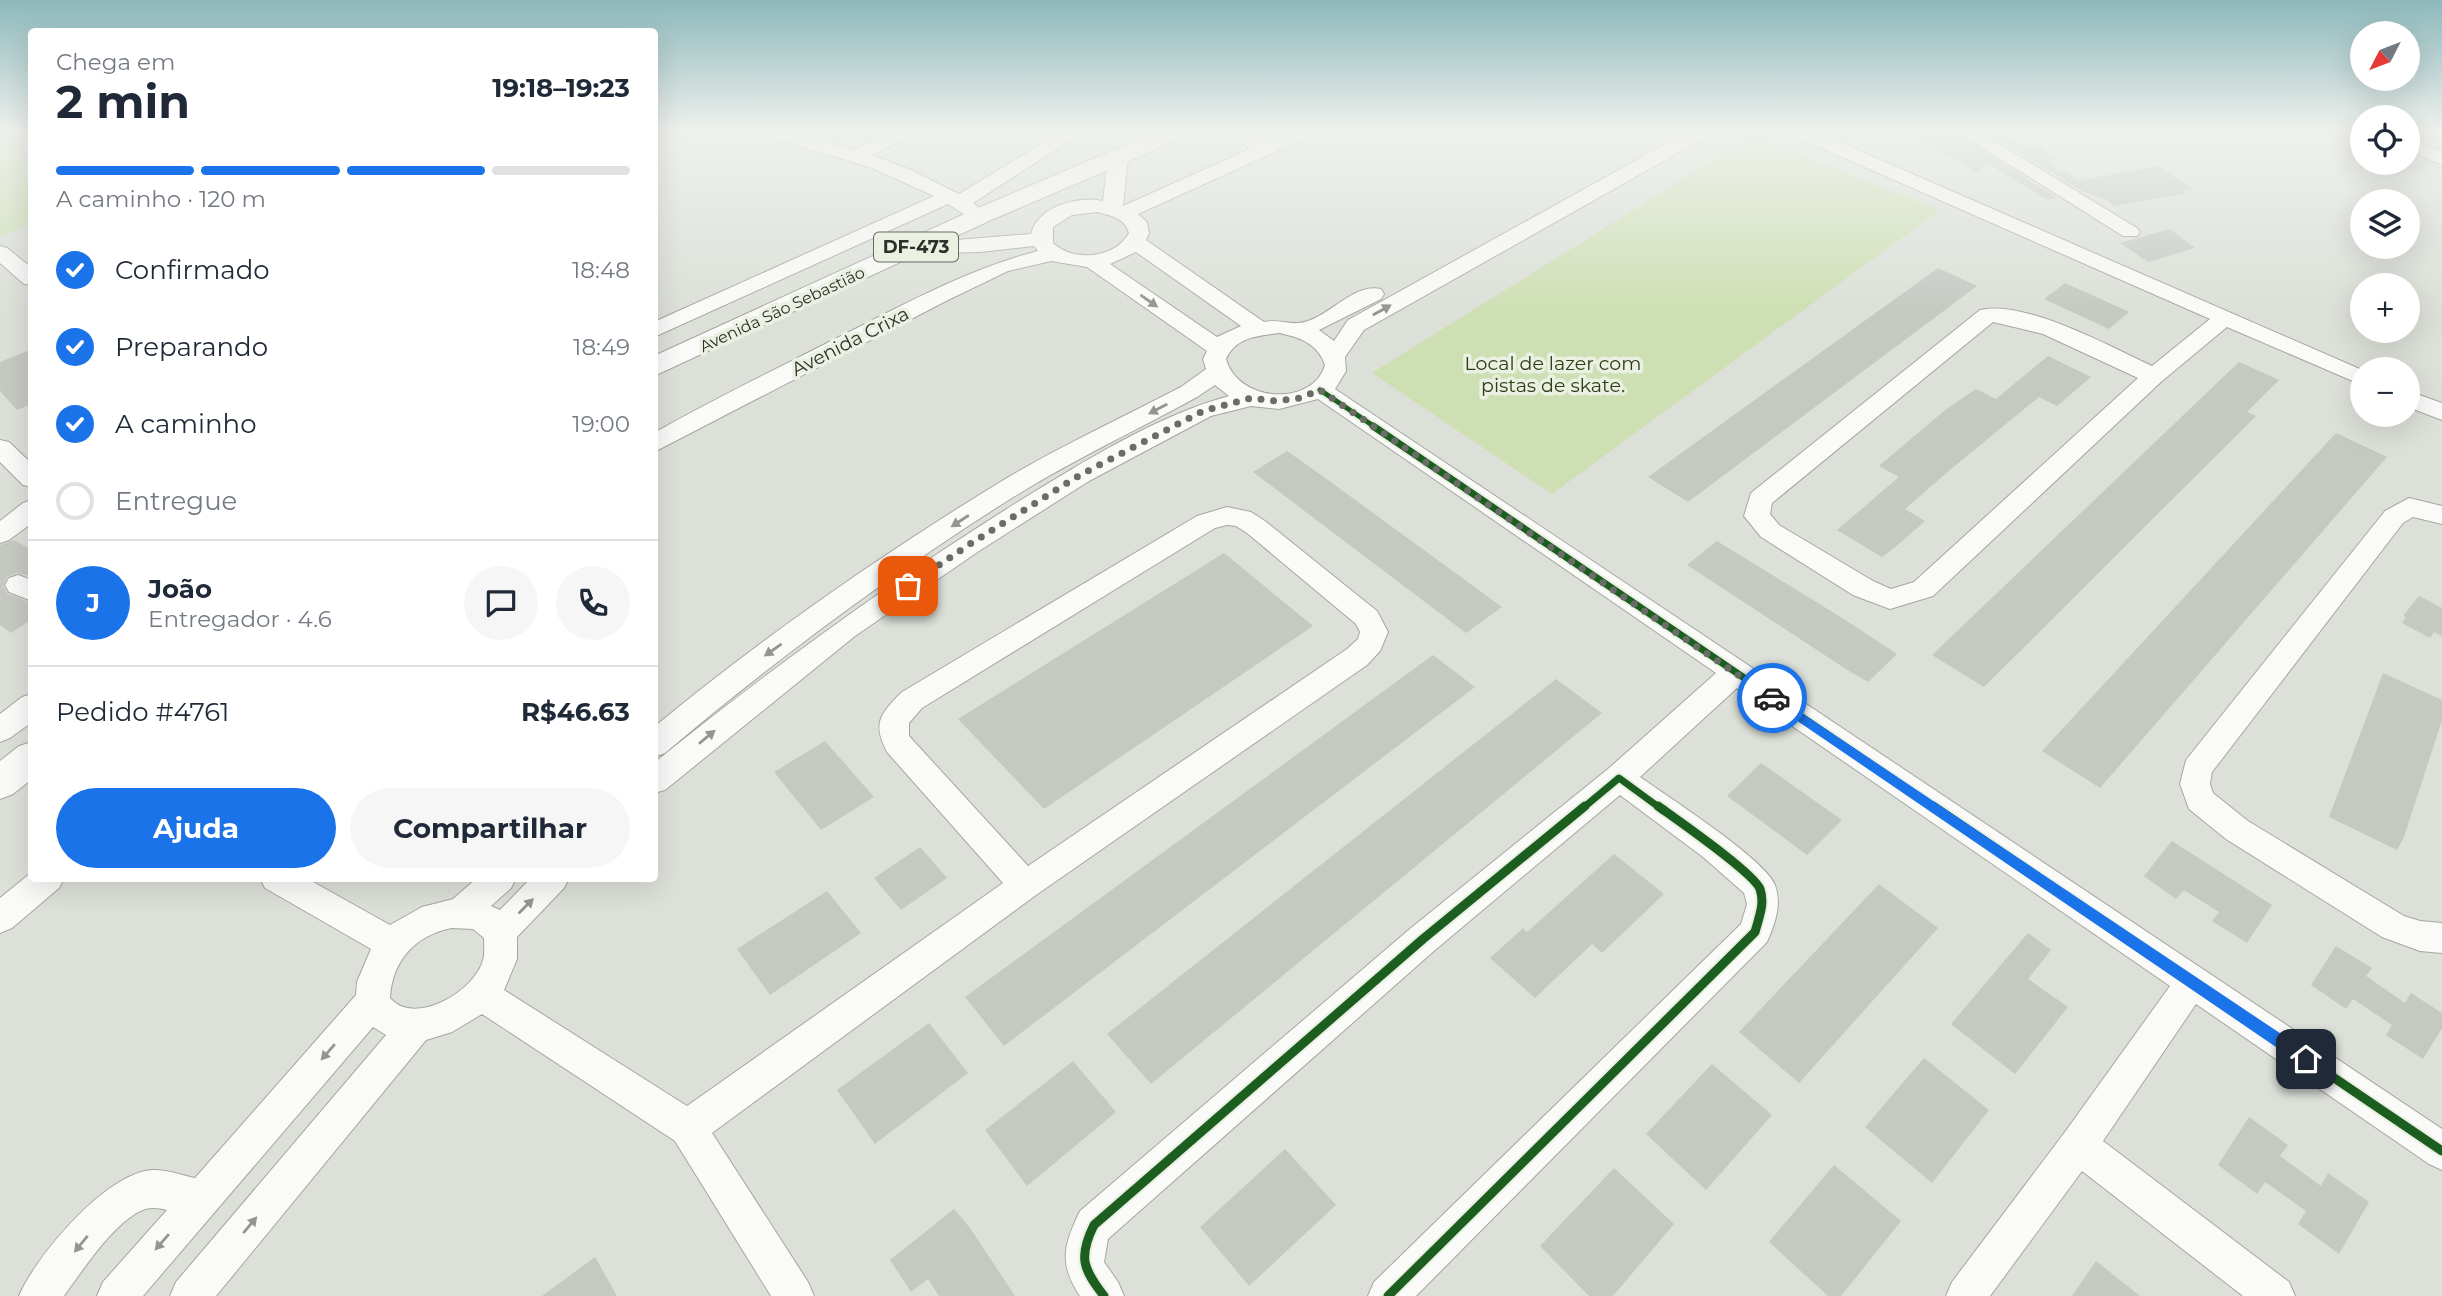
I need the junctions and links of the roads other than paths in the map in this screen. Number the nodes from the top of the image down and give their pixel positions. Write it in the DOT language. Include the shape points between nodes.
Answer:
graph roads {
  1 [pos="940,191"];
  2 [pos="983,191"];
  3 [pos="1005,191"];
  4 [pos="1119,191"];
  5 [pos="1165,191"];
  6 [pos="1558,191"];
  7 [pos="1595,191"];
  8 [pos="1936,191"];
  9 [pos="2064,191"];
  10 [pos="964,204"];
  11 [pos="1119,211"];
  12 [pos="2130,232"];
  13 [pos="1136,243"];
  14 [pos="1046,246"];
  15 [pos="914,248"];
  16 [pos="0,251"];
  17 [pos="1093,262"];
  18 [pos="28,276"];
  19 [pos="2224,319"];
  20 [pos="1257,327"];
  21 [pos="658,328"];
  22 [pos="1300,330"];
  23 [pos="1334,356"];
  24 [pos="1217,361"];
  25 [pos="658,365"];
  26 [pos="2350,373"];
  27 [pos="2154,376"];
  28 [pos="1320,390"];
  29 [pos="1251,398"];
  30 [pos="2420,403"];
  31 [pos="2442,412"];
  32 [pos="658,442"];
  33 [pos="28,512"];
  34 [pos="2442,515"];
  35 [pos="0,534"];
  36 [pos="1735,673"];
  37 [pos="28,708"];
  38 [pos="28,725"];
  39 [pos="0,730"];
  40 [pos="658,743"];
  41 [pos="28,760"];
  42 [pos="658,778"];
  43 [pos="1619,778"];
  44 [pos="0,783"];
  45 [pos="43,882"];
  46 [pos="283,882"];
  47 [pos="495,882"];
  48 [pos="549,882"];
  49 [pos="1025,885"];
  50 [pos="460,912"];
  51 [pos="0,918"];
  52 [pos="499,933"];
  53 [pos="2442,938"];
  54 [pos="393,944"];
  55 [pos="2192,982"];
  56 [pos="481,994"];
  57 [pos="373,1001"];
  58 [pos="417,1025"];
  59 [pos="688,1128"];
  60 [pos="2078,1145"];
  61 [pos="2442,1151"];
  62 [pos="200,1198"];
  63 [pos="38,1296"];
  64 [pos="117,1296"];
  65 [pos="190,1296"];
  66 [pos="794,1296"];
  67 [pos="1104,1296"];
  68 [pos="1388,1296"];
  69 [pos="1966,1296"];
  70 [pos="2275,1296"];
  1 -- 10 [label="street"];
  2 -- 10 [label="street"];
  3 -- 10 [label="main road, Avenida São Sebastião / DF-473"];
  4 -- 11 [label="street"];
  5 -- 11 [label="street"];
  6 -- 22 [label="street" via="1327,320"];
  23 -- 7 [label="street, one-way" via="1356,325"];
  8 -- 19 [label="street"];
  9 -- 12 [label="street"];
  10 -- 15 [label="main road, Avenida São Sebastião / DF-473"];
  10 -- 21 [label="street"];
  11 -- 13 [label="street" via="1136,221 1140,232"];
  11 -- 14 [label="street" via="1083,207 1055,215 1040,230"];
  13 -- 17 [label="street" via="1119,256"];
  13 -- 20 [label="street"];
  14 -- 15 [label="street"];
  14 -- 17 [label="street" via="1070,260"];
  14 -- 32 [label="street, Avenida Crixa" via="938,296"];
  15 -- 25 [label="main road, Avenida São Sebastião / DF-473"];
  16 -- 18 [label="street"];
  17 -- 24 [label="street, one-way"];
  19 -- 26 [label="street"];
  19 -- 27 [label="street"];
  20 -- 22 [label="street"];
  20 -- 24 [label="street" via="1233,335"];
  22 -- 23 [label="street" via="1327,345"];
  23 -- 28 [label="street" via="1334,374"];
  24 -- 29 [label="street" via="1229,388"];
  24 -- 40 [label="street, one-way" via="1189,392 1008,489 889,567 735,677"];
  27 -- 27 [label="street" via="1923,590 1904,597 1890,599 1863,588 1770,531 1756,516 1759,499 1988,315 2030,321"];
  28 -- 29 [label="street" via="1276,401"];
  28 -- 36 [label="street"];
  42 -- 29 [label="street, one-way" via="845,629 970,544 1080,475 1203,411"];
  30 -- 31 [label="street"];
  33 -- 35 [label="street"];
  34 -- 53 [label="street" via="2409,507 2394,517 2197,769 2194,784 2200,800 2237,830 2394,927"];
  36 -- 43 [label="street"];
  36 -- 55 [label="street"];
  37 -- 39 [label="street"];
  38 -- 39 [label="street"];
  41 -- 44 [label="main road"];
  43 -- 67 [label="street" via="1423,939 1094,1225 1082,1254 1088,1275"];
  43 -- 68 [label="street" via="1759,886 1763,904 1755,932"];
  45 -- 51 [label="street"];
  46 -- 54 [label="street"];
  47 -- 50 [label="street"];
  52 -- 48 [label="street, one-way"];
  49 -- 49 [label="street" via="1357,657 1374,632 1367,618 1256,527 1227,516 1206,522 912,700 892,724 898,744"];
  49 -- 59 [label="street"];
  50 -- 52 [label="street" via="490,922"];
  50 -- 54 [label="street" via="436,916"];
  52 -- 56 [label="street" via="503,951 497,973"];
  54 -- 57 [label="street" via="379,962 372,982"];
  55 -- 60 [label="street"];
  55 -- 61 [label="street"];
  56 -- 58 [label="street" via="463,1010"];
  56 -- 59 [label="street"];
  57 -- 58 [label="street" via="389,1019"];
  57 -- 62 [label="street, one-way"];
  65 -- 58 [label="street, one-way"];
  59 -- 66 [label="street"];
  60 -- 69 [label="street"];
  60 -- 70 [label="street"];
  62 -- 63 [label="street, one-way" via="149,1188 128,1195 104,1216"];
  62 -- 64 [label="street, one-way"];
}
